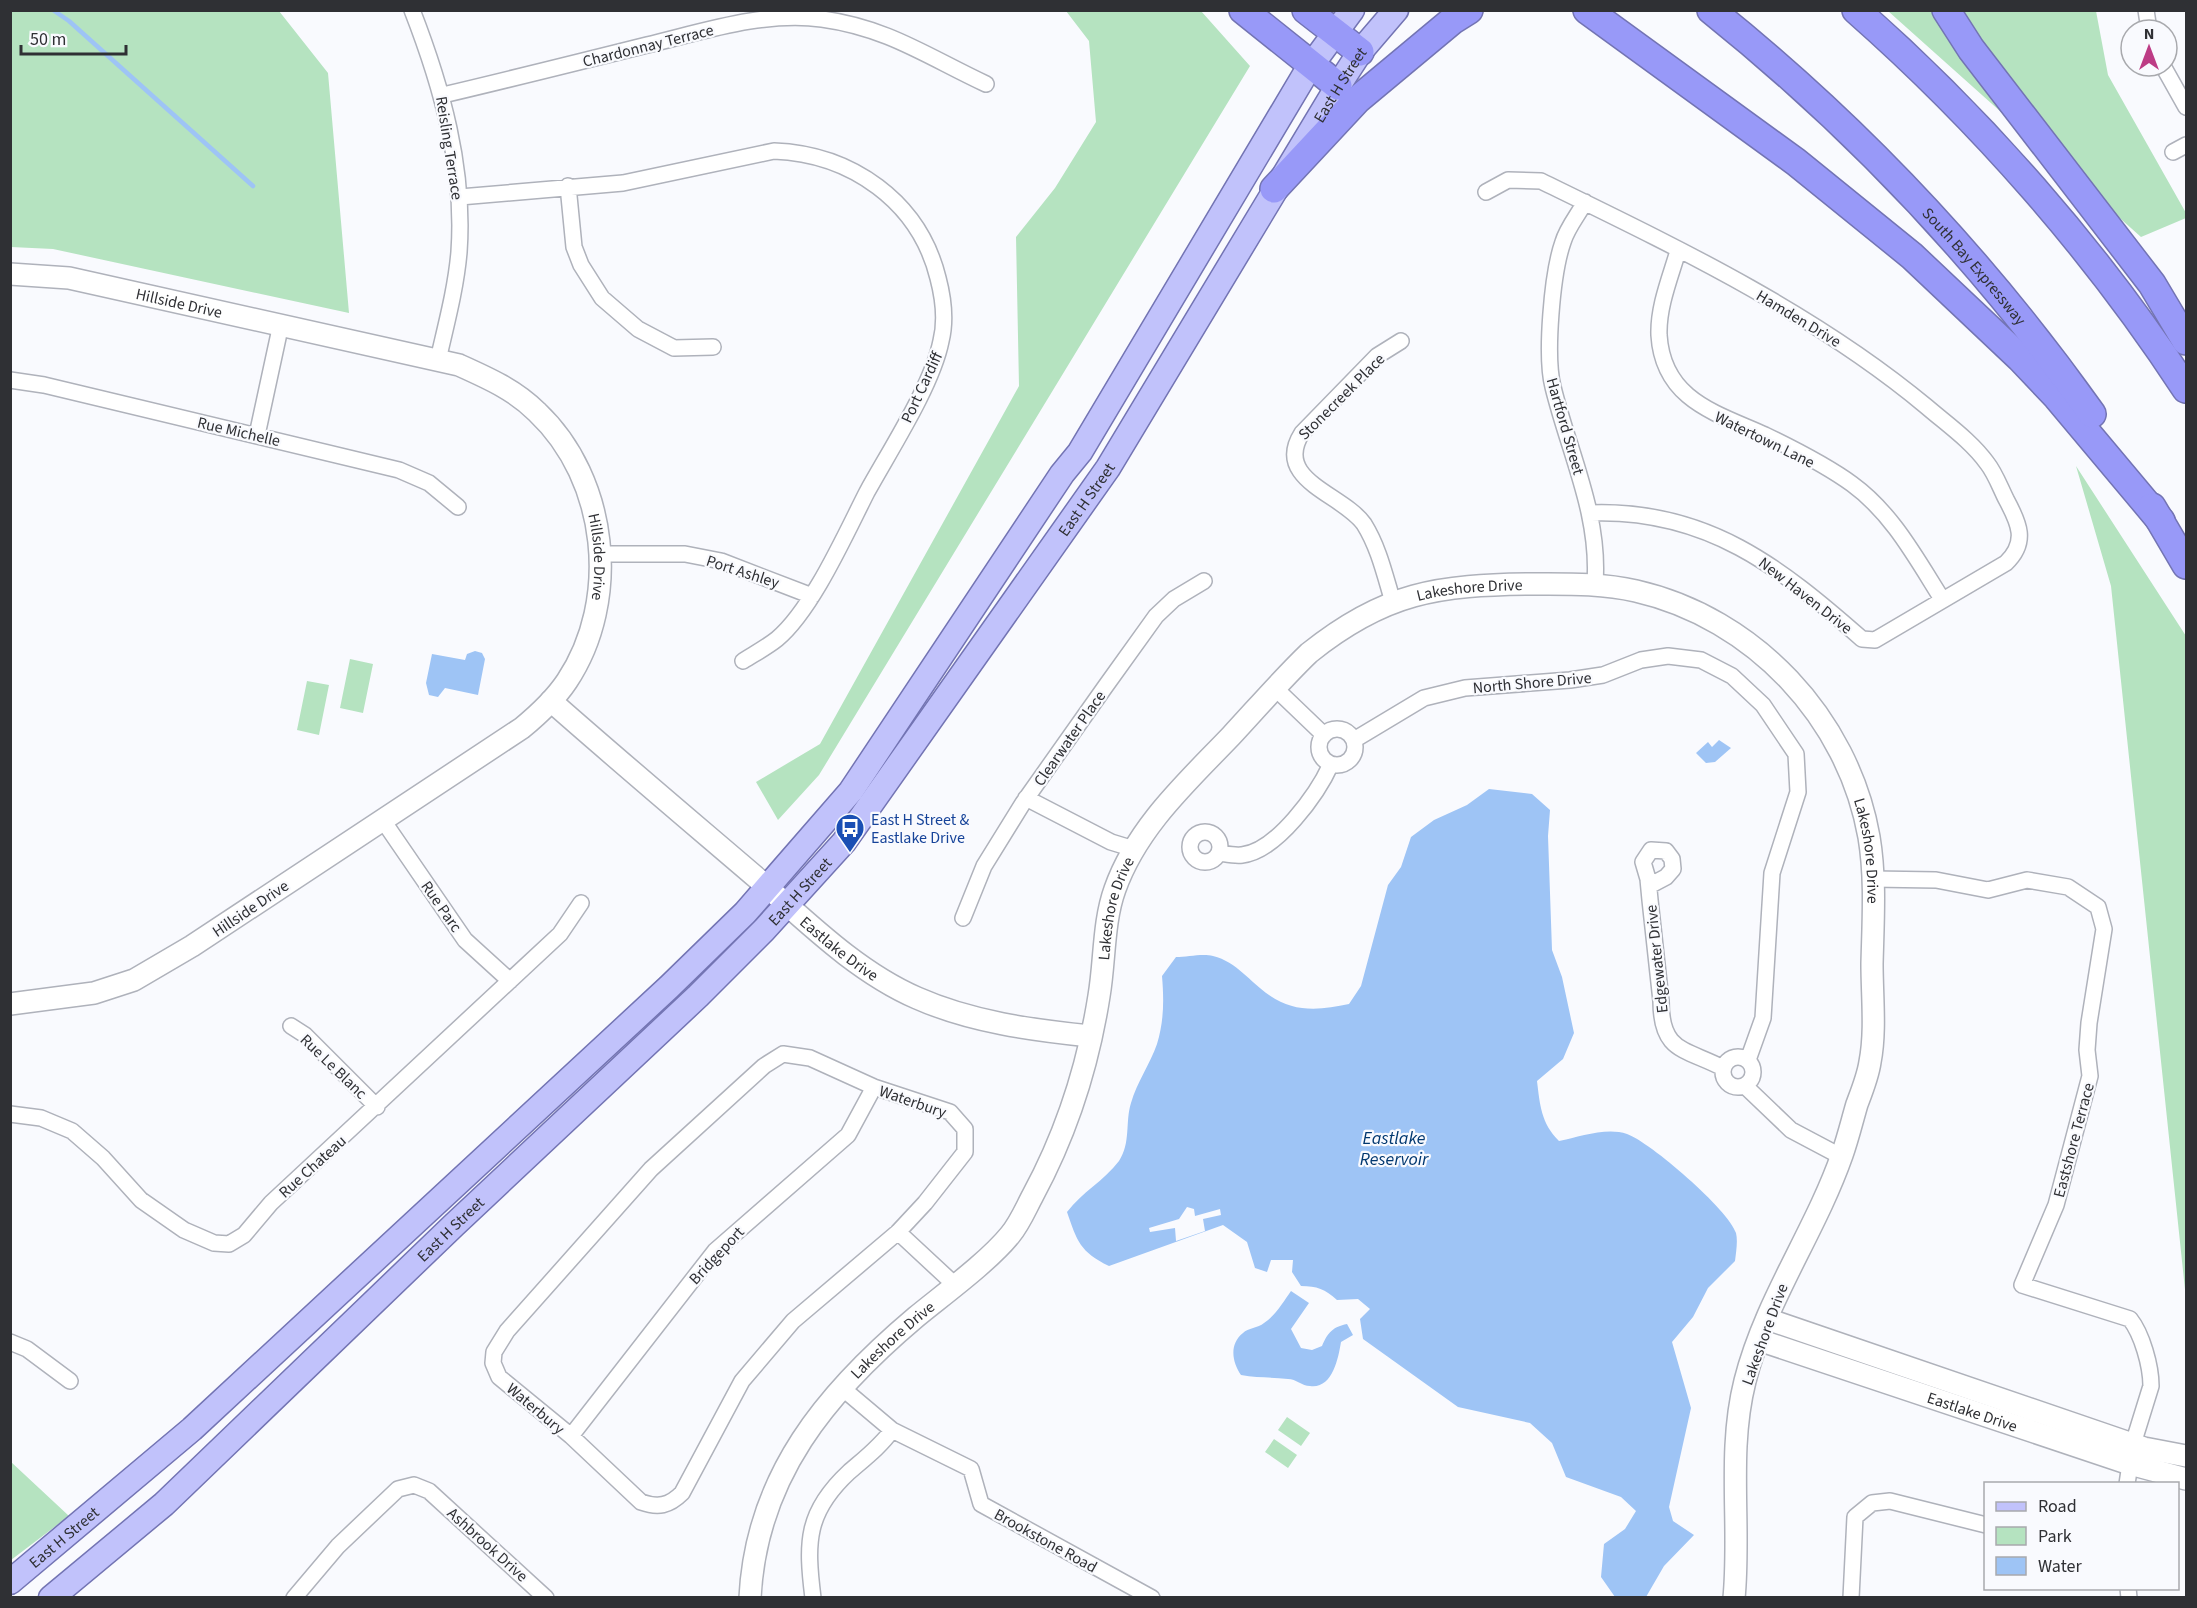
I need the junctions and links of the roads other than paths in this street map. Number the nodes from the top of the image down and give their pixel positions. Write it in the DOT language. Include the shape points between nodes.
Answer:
graph roads {
  1 [pos="412,10"];
  2 [pos="1243,10"];
  3 [pos="1306,10"];
  4 [pos="1352,10"];
  5 [pos="1396,10"];
  6 [pos="1469,10"];
  7 [pos="1587,10"];
  8 [pos="1711,10"];
  9 [pos="1856,10"];
  10 [pos="1946,10"];
  11 [pos="784,14"];
  12 [pos="1333,33"];
  13 [pos="1360,52"];
  14 [pos="1311,64"];
  15 [pos="2170,78"];
  16 [pos="986,84"];
  17 [pos="1338,86"];
  18 [pos="443,95"];
  19 [pos="2187,107"];
  20 [pos="568,186"];
  21 [pos="1274,189"];
  22 [pos="1486,192"];
  23 [pos="460,197"];
  24 [pos="1585,202"];
  25 [pos="1678,251"];
  26 [pos="10,274"];
  27 [pos="281,324"];
  28 [pos="1401,341"];
  29 [pos="2187,341"];
  30 [pos="713,347"];
  31 [pos="438,360"];
  32 [pos="10,380"];
  33 [pos="2187,389"];
  34 [pos="257,435"];
  35 [pos="458,507"];
  36 [pos="1591,513"];
  37 [pos="2161,521"];
  38 [pos="599,554"];
  39 [pos="2006,563"];
  40 [pos="2187,565"];
  41 [pos="1204,581"];
  42 [pos="1595,584"];
  43 [pos="812,596"];
  44 [pos="1942,599"];
  45 [pos="1393,602"];
  46 [pos="743,661"];
  47 [pos="1276,688"];
  48 [pos="551,701"];
  49 [pos="1324,735"];
  50 [pos="1354,740"];
  51 [pos="1331,764"];
  52 [pos="1026,798"];
  53 [pos="384,822"];
  54 [pos="1134,849"];
  55 [pos="1219,852"];
  56 [pos="1873,879"];
  57 [pos="1648,886"];
  58 [pos="768,888"];
  59 [pos="581,903"];
  60 [pos="787,905"];
  61 [pos="963,918"];
  62 [pos="510,981"];
  63 [pos="10,1004"];
  64 [pos="291,1026"];
  65 [pos="1090,1036"];
  66 [pos="1748,1060"];
  67 [pos="1724,1068"];
  68 [pos="1745,1086"];
  69 [pos="874,1087"];
  70 [pos="376,1107"];
  71 [pos="10,1114"];
  72 [pos="1842,1157"];
  73 [pos="898,1232"];
  74 [pos="955,1285"];
  75 [pos="1767,1319"];
  76 [pos="1759,1340"];
  77 [pos="10,1342"];
  78 [pos="70,1382"];
  79 [pos="842,1387"];
  80 [pos="892,1430"];
  81 [pos="571,1436"];
  82 [pos="2187,1456"];
  83 [pos="2130,1464"];
  84 [pos="2187,1479"];
  85 [pos="1984,1524"];
  86 [pos="10,1582"];
  87 [pos="51,1598"];
  88 [pos="294,1598"];
  89 [pos="546,1598"];
  90 [pos="750,1598"];
  91 [pos="813,1598"];
  92 [pos="1152,1598"];
  93 [pos="1734,1598"];
  94 [pos="1851,1598"];
  1 -- 18 [label="street, Reisling Terrace"];
  2 -- 14 [label="highway"];
  3 -- 12 [label="highway"];
  4 -- 12 [label="main road, East H Street"];
  5 -- 13 [label="main road, East H Street"];
  6 -- 21 [label="highway" via="1357,100"];
  7 -- 37 [label="highway" via="1797,162 1912,256 2042,382"];
  8 -- 37 [label="highway, South Bay Expressway" via="1865,145 1974,262 2073,388"];
  9 -- 33 [label="highway" via="1944,93 2017,172 2093,262"];
  10 -- 29 [label="highway" via="1971,49 2152,284"];
  11 -- 16 [label="street, Chardonnay Terrace" via="883,33"];
  11 -- 18 [label="street, Chardonnay Terrace"];
  12 -- 13 [label="highway"];
  12 -- 14 [label="main road, East H Street"];
  13 -- 17 [label="main road, East H Street"];
  14 -- 17 [label="highway"];
  14 -- 58 [label="main road, East H Street" via="1080,452 851,791"];
  15 -- 19 [label="street"];
  17 -- 21 [label="main road, East H Street"];
  18 -- 23 [label="street, Reisling Terrace"];
  20 -- 23 [label="street, Port Cardiff"];
  20 -- 30 [label="street" via="574,248 602,298 638,329 674,348"];
  20 -- 43 [label="street, Port Cardiff" via="622,183 774,151 792,152 837,163 873,182 899,205 921,234 940,286 941,341 927,381"];
  21 -- 60 [label="main road, East H Street" via="1108,468 844,842"];
  22 -- 24 [label="street, Hamden Drive" via="1508,180 1541,181"];
  23 -- 31 [label="street, Reisling Terrace" via="459,253"];
  24 -- 25 [label="street, Hamden Drive"];
  24 -- 36 [label="street, Hartford Street" via="1563,239 1557,261 1549,362"];
  25 -- 39 [label="street, Hamden Drive" via="1763,296 1883,370 1968,442 1988,464 2018,528 2021,538 2017,552"];
  25 -- 44 [label="street, Watertown Lane" via="1659,335 1667,369 1683,391 1699,406 1766,435 1853,485 1895,526"];
  26 -- 27 [label="street, Hillside Drive" via="69,278"];
  27 -- 31 [label="street, Hillside Drive"];
  27 -- 34 [label="street"];
  28 -- 45 [label="street, Stonecreek Place" via="1377,356 1302,433 1294,445 1293,456 1299,470 1363,522 1378,552"];
  31 -- 38 [label="street, Hillside Drive" via="459,365 505,387 551,426 574,460 586,487 595,515"];
  32 -- 34 [label="street, Rue Michelle"];
  34 -- 35 [label="street, Rue Michelle" via="399,470 429,483"];
  36 -- 42 [label="street, Hartford Street"];
  36 -- 44 [label="street, New Haven Drive" via="1639,514 1705,531 1742,548 1778,569 1862,639 1875,640"];
  37 -- 40 [label="highway, South Bay Expressway"];
  38 -- 43 [label="street, Port Ashley" via="685,554 721,561"];
  38 -- 48 [label="street, Hillside Drive" via="600,590 589,635 568,680"];
  39 -- 44 [label="street, New Haven Drive"];
  41 -- 52 [label="street, Clearwater Place" via="1156,616"];
  42 -- 45 [label="street, Lakeshore Drive" via="1469,584"];
  42 -- 56 [label="street, Lakeshore Drive" via="1645,593 1694,610 1739,636 1797,687 1850,771 1866,824"];
  43 -- 46 [label="street, Port Cardiff" via="778,638"];
  45 -- 47 [label="street, Lakeshore Drive" via="1329,638"];
  47 -- 49 [label="street"];
  47 -- 54 [label="street, Lakeshore Drive" via="1160,811"];
  48 -- 53 [label="street, Hillside Drive" via="522,728"];
  48 -- 58 [label="street, Eastlake Drive"];
  49 -- 50 [label="street" via="1341,729"];
  49 -- 51 [label="street" via="1320,751"];
  50 -- 51 [label="street" via="1352,757 1342,764"];
  50 -- 66 [label="street, North Shore Drive" via="1424,698 1471,687 1603,675 1641,660 1668,656 1701,660 1732,676 1763,705 1796,754 1798,792 1772,873 1763,1018"];
  51 -- 55 [label="street" via="1323,782 1277,837 1259,850 1242,855"];
  52 -- 54 [label="street" via="1111,842"];
  52 -- 61 [label="street, Clearwater Place" via="984,866"];
  53 -- 62 [label="street, Rue Parc" via="465,940"];
  53 -- 63 [label="street, Hillside Drive" via="134,980 94,993"];
  54 -- 65 [label="street, Lakeshore Drive" via="1113,892"];
  56 -- 72 [label="street, Lakeshore Drive" via="1871,1061"];
  56 -- 83 [label="street, Eastshore Terrace" via="1936,880 1988,890 2027,880 2068,887 2098,907 2104,929 2089,1023 2090,1076 2056,1205 2022,1285 2130,1319 2136,1326 2151,1386"];
  57 -- 67 [label="street, Edgewater Drive" via="1664,1033 1676,1046"];
  58 -- 60 [label="street, Eastlake Drive"];
  58 -- 86 [label="main road, East H Street" via="669,987 192,1430"];
  59 -- 62 [label="street, Rue Chateau" via="560,934"];
  60 -- 65 [label="street, Eastlake Drive" via="854,961 919,999 983,1020"];
  60 -- 87 [label="main road, East H Street" via="698,996 164,1504"];
  62 -- 70 [label="street, Rue Chateau"];
  64 -- 70 [label="street, Rue Le Blanc" via="305,1035"];
  65 -- 74 [label="street, Lakeshore Drive" via="1072,1108 1042,1178 1010,1235"];
  66 -- 67 [label="street" via="1733,1058"];
  66 -- 68 [label="street" via="1754,1074"];
  67 -- 68 [label="street, Edgewater Drive" via="1727,1082 1735,1087"];
  68 -- 72 [label="street, Edgewater Drive" via="1791,1130"];
  69 -- 73 [label="street, Waterbury" via="950,1112 961,1122 966,1137 965,1152"];
  69 -- 81 [label="street, Bridgeport" via="848,1134 829,1154 715,1251"];
  69 -- 81 [label="street, Waterbury" via="810,1058 783,1054 764,1066 651,1169 537,1296 507,1331 494,1352 493,1363 499,1377"];
  70 -- 71 [label="street, Rue Chateau" via="271,1203 244,1235 229,1244 214,1243 184,1230 141,1200 72,1131 41,1118"];
  72 -- 75 [label="street, Lakeshore Drive"];
  73 -- 74 [label="street"];
  73 -- 81 [label="street, Waterbury" via="793,1321 742,1381 682,1493 673,1502 654,1506 641,1502"];
  74 -- 79 [label="street, Lakeshore Drive" via="878,1350"];
  75 -- 76 [label="street, Lakeshore Drive"];
  75 -- 83 [label="street, Eastlake Drive"];
  76 -- 83 [label="street, Eastlake Drive"];
  76 -- 93 [label="street, Lakeshore Drive" via="1745,1379 1738,1428"];
  77 -- 78 [label="street" via="27,1349"];
  79 -- 80 [label="street, Brookstone Road"];
  79 -- 90 [label="street, Lakeshore Drive" via="809,1426 777,1480 764,1521"];
  80 -- 91 [label="street" via="833,1487 812,1522 808,1559"];
  80 -- 92 [label="street, Brookstone Road" via="971,1469 981,1504"];
  82 -- 83 [label="street, Eastlake Drive"];
  83 -- 84 [label="street, Eastlake Drive"];
  85 -- 94 [label="street" via="1899,1503 1872,1503 1855,1517"];
  88 -- 89 [label="street, Ashbrook Drive" via="338,1546 398,1489 414,1485 429,1491"];
}
